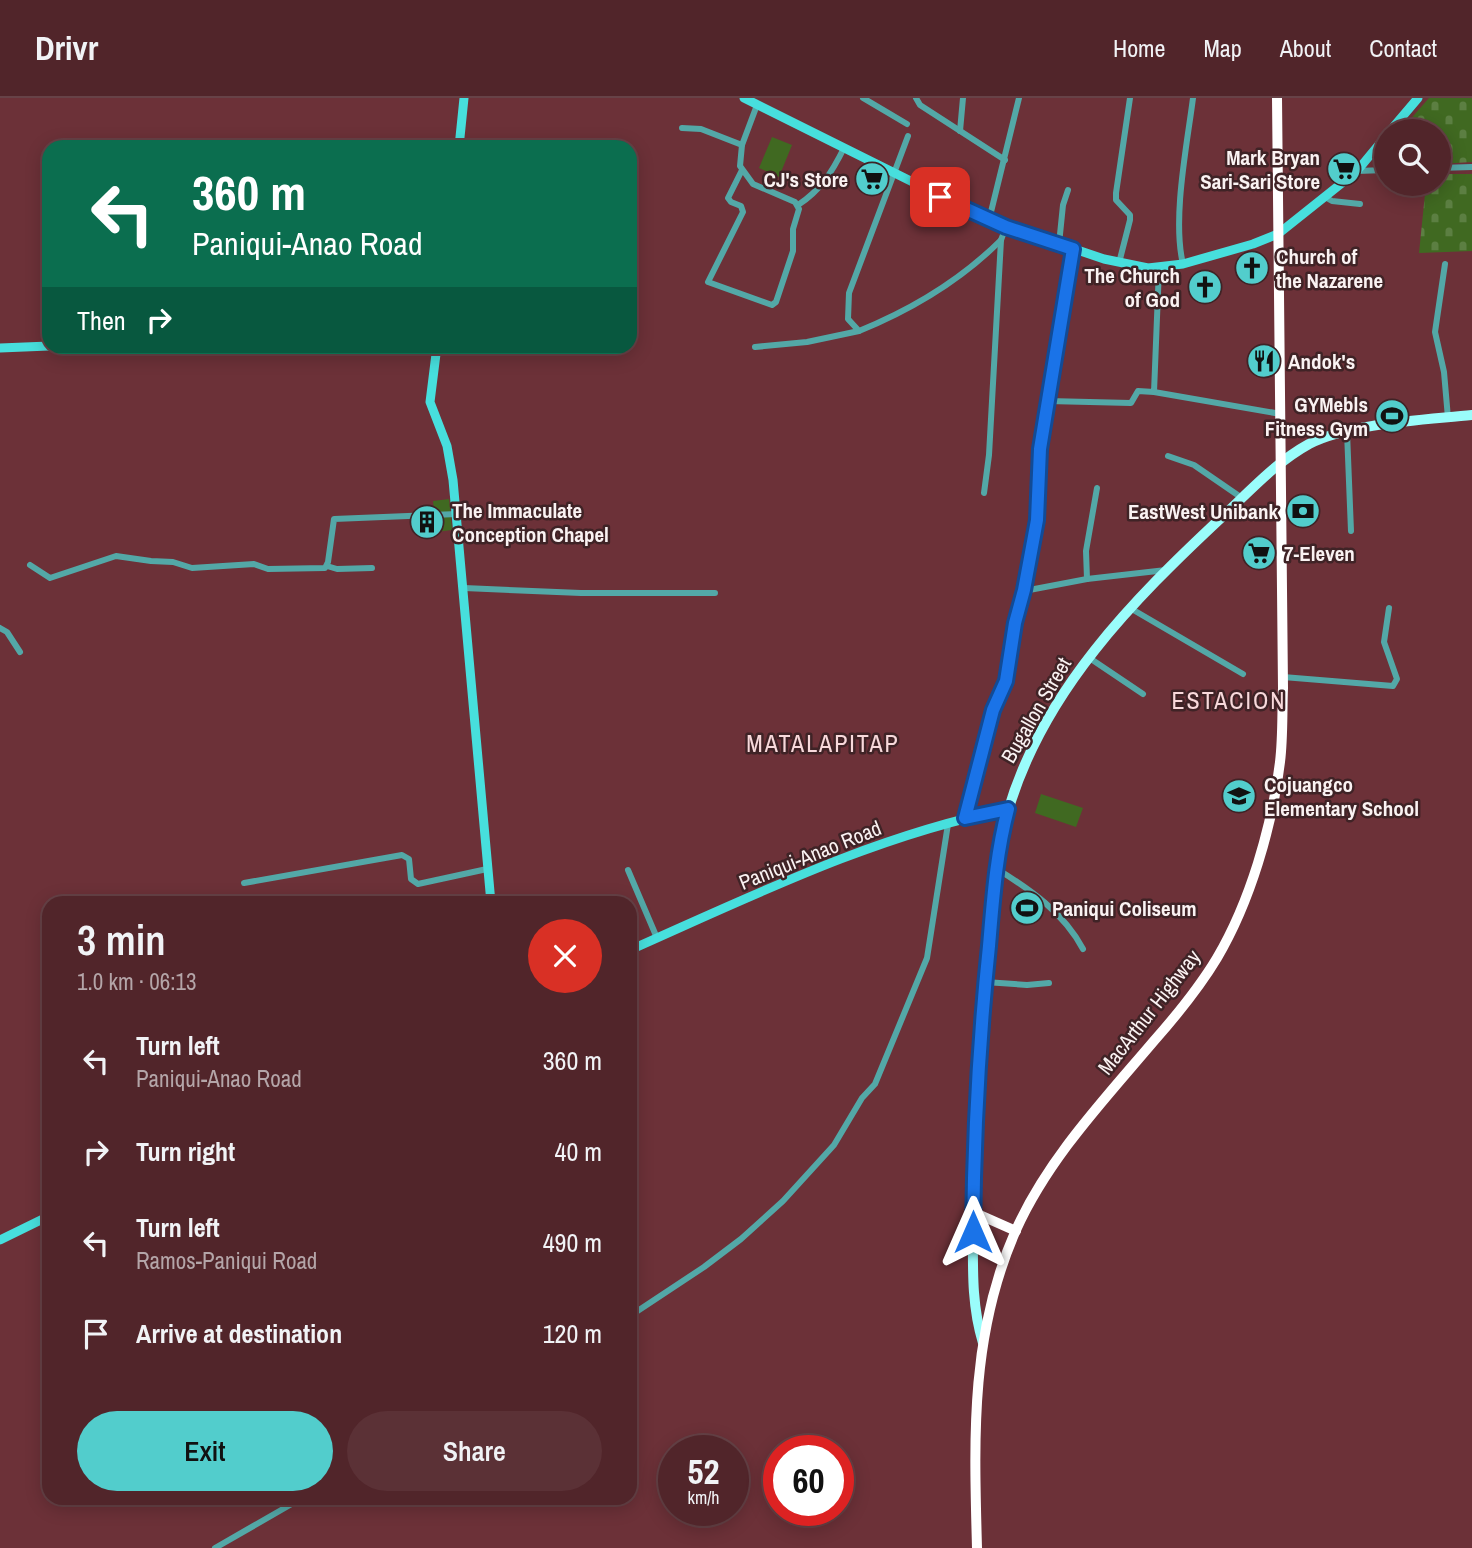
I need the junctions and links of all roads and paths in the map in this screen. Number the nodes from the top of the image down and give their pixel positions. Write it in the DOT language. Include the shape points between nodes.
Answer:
graph roads {
  1 [pos="464,98"];
  2 [pos="744,98"];
  3 [pos="863,98"];
  4 [pos="916,98"];
  5 [pos="963,98"];
  6 [pos="1019,98"];
  7 [pos="1130,98"];
  8 [pos="1193,98"];
  9 [pos="1277,98"];
  10 [pos="1418,98"];
  11 [pos="757,105"];
  12 [pos="1400,119"];
  13 [pos="907,124"];
  14 [pos="682,128"];
  15 [pos="960,131"];
  16 [pos="908,136"];
  17 [pos="460,140"];
  18 [pos="742,145"];
  19 [pos="844,148"];
  20 [pos="1374,150"];
  21 [pos="1005,160"];
  22 [pos="1472,167"];
  23 [pos="1451,168"];
  24 [pos="742,170"];
  25 [pos="1374,170"];
  26 [pos="1357,171"];
  27 [pos="894,173"];
  28 [pos="1068,190"];
  29 [pos="1325,197"];
  30 [pos="1360,204"];
  31 [pos="798,205"];
  32 [pos="989,220"];
  33 [pos="1006,227"];
  34 [pos="1278,234"];
  35 [pos="1001,240"];
  36 [pos="1059,244"];
  37 [pos="1073,249"];
  38 [pos="1119,263"];
  39 [pos="1183,264"];
  40 [pos="1445,264"];
  41 [pos="1158,268"];
  42 [pos="859,331"];
  43 [pos="42,346"];
  44 [pos="755,347"];
  45 [pos="0,348"];
  46 [pos="436,354"];
  47 [pos="1154,392"];
  48 [pos="1048,401"];
  49 [pos="1281,414"];
  50 [pos="1472,415"];
  51 [pos="1448,418"];
  52 [pos="1347,432"];
  53 [pos="1168,456"];
  54 [pos="1279,465"];
  55 [pos="1097,488"];
  56 [pos="984,493"];
  57 [pos="1242,498"];
  58 [pos="457,513"];
  59 [pos="1351,531"];
  60 [pos="30,565"];
  61 [pos="327,566"];
  62 [pos="372,568"];
  63 [pos="1166,570"];
  64 [pos="1087,579"];
  65 [pos="464,588"];
  66 [pos="1024,590"];
  67 [pos="715,593"];
  68 [pos="1129,608"];
  69 [pos="1389,608"];
  70 [pos="0,628"];
  71 [pos="20,652"];
  72 [pos="1088,657"];
  73 [pos="1243,674"];
  74 [pos="1283,677"];
  75 [pos="1143,694"];
  76 [pos="1008,809"];
  77 [pos="965,818"];
  78 [pos="948,824"];
  79 [pos="487,869"];
  80 [pos="997,869"];
  81 [pos="628,870"];
  82 [pos="244,883"];
  83 [pos="490,896"];
  84 [pos="657,938"];
  85 [pos="637,947"];
  86 [pos="1083,949"];
  87 [pos="985,982"];
  88 [pos="1049,983"];
  89 [pos="973,1212"];
  90 [pos="42,1219"];
  91 [pos="1016,1231"];
  92 [pos="0,1240"];
  93 [pos="637,1312"];
  94 [pos="983,1343"];
  95 [pos="290,1505"];
  96 [pos="215,1548"];
  97 [pos="977,1548"];
  1 -- 17 [label="main road"];
  2 -- 11 [label="main road"];
  3 -- 13 [label="street"];
  4 -- 15 [label="street" via="919,105"];
  5 -- 15 [label="street"];
  6 -- 21 [label="street"];
  7 -- 38 [label="street" via="1115,193 1130,215"];
  8 -- 39 [label="street" via="1178,222"];
  9 -- 34 [label="highway, MacArthur Highway"];
  10 -- 12 [label="main road"];
  11 -- 18 [label="street"];
  11 -- 19 [label="main road"];
  14 -- 18 [label="street" via="701,129"];
  15 -- 21 [label="street"];
  16 -- 27 [label="street"];
  18 -- 24 [label="street"];
  19 -- 27 [label="main road"];
  19 -- 31 [label="street" via="826,182"];
  20 -- 26 [label="main road"];
  21 -- 32 [label="street"];
  22 -- 23 [label="street"];
  24 -- 31 [label="street" via="753,184"];
  24 -- 31 [label="street" via="728,198 743,212 710,283 768,304 776,302 793,251"];
  25 -- 26 [label="street"];
  26 -- 29 [label="main road"];
  27 -- 32 [label="main road"];
  27 -- 42 [label="street" via="849,293 848,319"];
  28 -- 36 [label="street"];
  29 -- 30 [label="street"];
  29 -- 34 [label="main road"];
  32 -- 33 [label="main road"];
  33 -- 35 [label="street"];
  33 -- 36 [label="main road"];
  34 -- 39 [label="main road"];
  34 -- 49 [label="highway, MacArthur Highway"];
  35 -- 42 [label="street" via="943,289"];
  35 -- 56 [label="street"];
  36 -- 37 [label="main road"];
  37 -- 38 [label="main road"];
  37 -- 48 [label="street"];
  38 -- 41 [label="main road"];
  39 -- 41 [label="main road"];
  40 -- 51 [label="street" via="1435,332"];
  41 -- 47 [label="street"];
  42 -- 44 [label="street"];
  43 -- 45 [label="main road"];
  46 -- 58 [label="main road" via="430,402 447,446"];
  47 -- 48 [label="street" via="1138,391 1131,403"];
  47 -- 49 [label="street"];
  48 -- 66 [label="street" via="1037,520"];
  49 -- 54 [label="highway, MacArthur Highway"];
  50 -- 51 [label="main road, Bugallon Street"];
  51 -- 52 [label="main road, Bugallon Street"];
  52 -- 54 [label="main road, Bugallon Street" via="1310,443"];
  52 -- 59 [label="street"];
  53 -- 57 [label="street" via="1194,465"];
  54 -- 57 [label="main road, Bugallon Street"];
  54 -- 74 [label="highway, MacArthur Highway"];
  55 -- 64 [label="street" via="1086,551"];
  57 -- 63 [label="main road, Bugallon Street"];
  58 -- 61 [label="street" via="334,519"];
  58 -- 65 [label="main road"];
  60 -- 61 [label="street" via="50,578 116,556 192,568"];
  61 -- 62 [label="street"];
  63 -- 64 [label="street"];
  63 -- 68 [label="main road, Bugallon Street"];
  64 -- 66 [label="street"];
  65 -- 67 [label="street"];
  65 -- 79 [label="main road"];
  66 -- 77 [label="street" via="1006,681 993,710"];
  68 -- 72 [label="main road, Bugallon Street"];
  68 -- 73 [label="street"];
  69 -- 74 [label="street" via="1384,642 1397,679 1393,686"];
  70 -- 71 [label="street"];
  72 -- 75 [label="street"];
  72 -- 76 [label="main road, Bugallon Street" via="1030,752"];
  74 -- 91 [label="highway, MacArthur Highway" via="1282,739 1273,807 1233,928 1192,994 1064,1149"];
  76 -- 77 [label="main road, Paniqui-Anao Road"];
  76 -- 80 [label="main road, Bugallon Street"];
  77 -- 78 [label="main road, Paniqui-Anao Road"];
  78 -- 84 [label="main road, Paniqui-Anao Road" via="845,857"];
  78 -- 93 [label="street" via="927,958 875,1084 834,1145 783,1201 711,1262"];
  79 -- 82 [label="street" via="418,884 411,879 409,859 402,855"];
  79 -- 83 [label="main road"];
  80 -- 86 [label="street" via="1049,906 1070,926"];
  80 -- 87 [label="main road, Bugallon Street"];
  81 -- 84 [label="street"];
  84 -- 85 [label="main road, Paniqui-Anao Road"];
  87 -- 88 [label="street"];
  87 -- 89 [label="main road, Bugallon Street"];
  89 -- 91 [label="highway"];
  89 -- 94 [label="main road, Bugallon Street" via="974,1307"];
  90 -- 92 [label="main road"];
  91 -- 94 [label="highway, MacArthur Highway"];
  94 -- 97 [label="highway, MacArthur Highway" via="975,1413"];
  95 -- 96 [label="street"];
}
